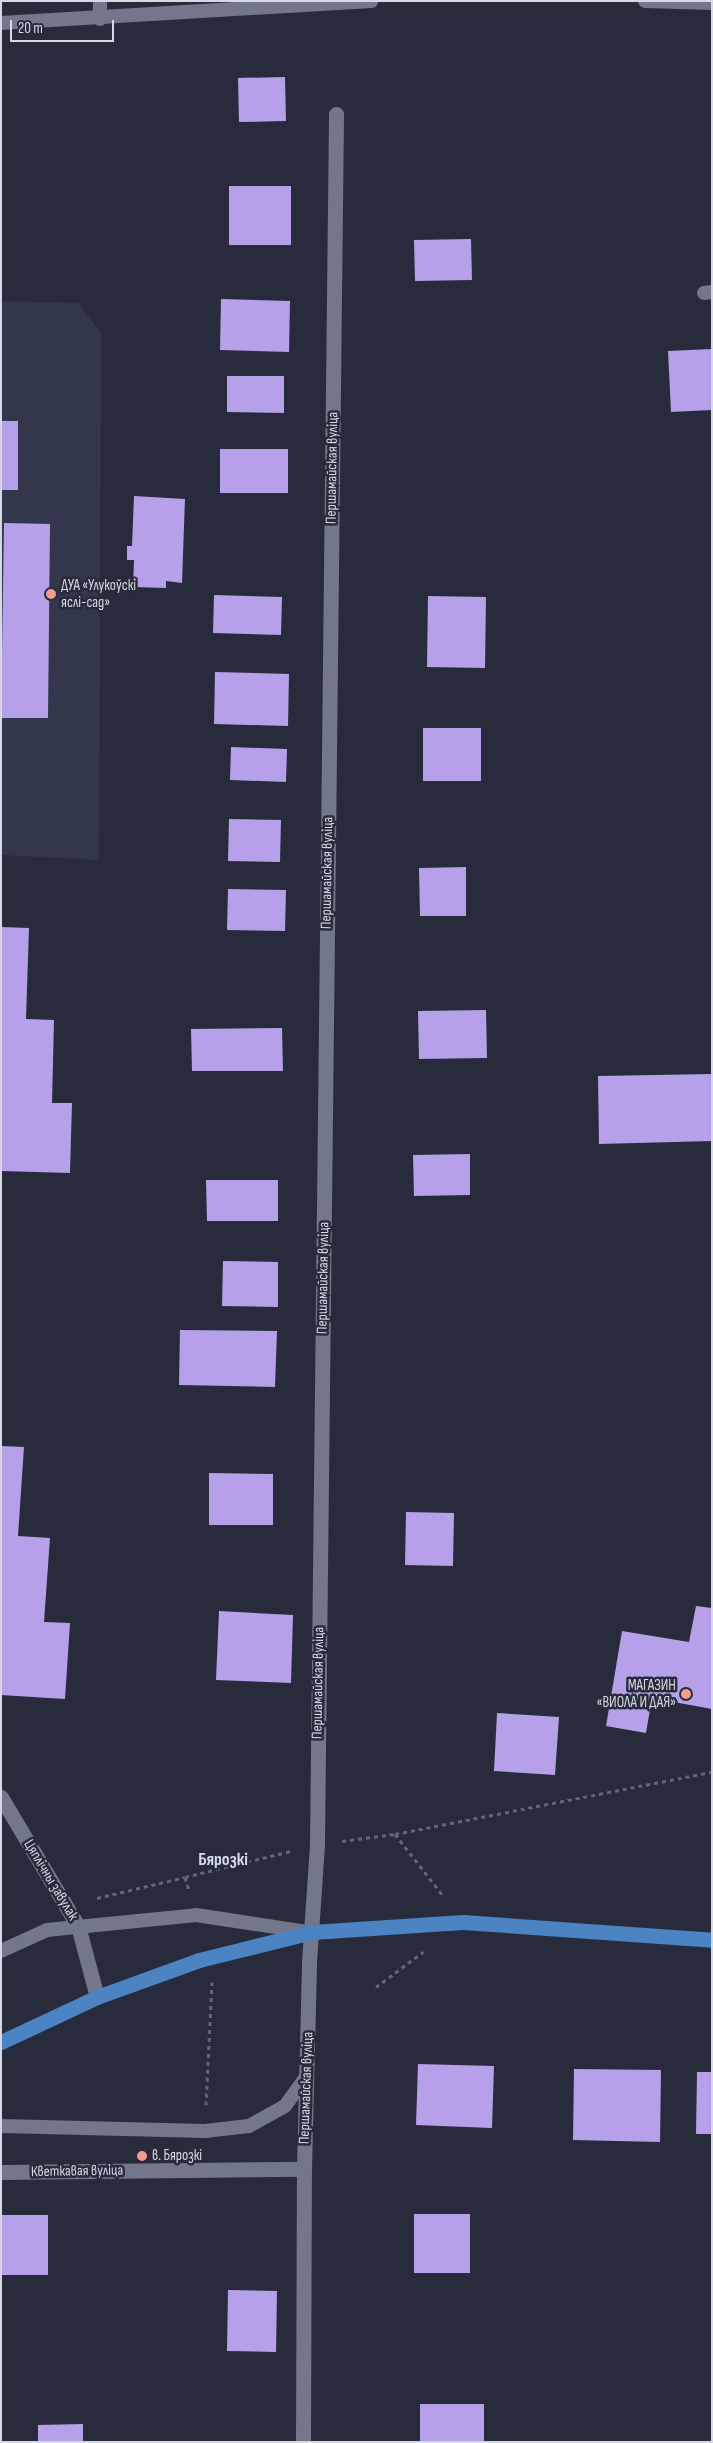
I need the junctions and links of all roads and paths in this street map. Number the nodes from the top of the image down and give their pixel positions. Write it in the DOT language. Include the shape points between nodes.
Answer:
graph roads {
  1 [pos="100,1"];
  2 [pos="371,1"];
  3 [pos="644,1"];
  4 [pos="712,3"];
  5 [pos="100,19"];
  6 [pos="1,23"];
  7 [pos="336,114"];
  8 [pos="712,1772"];
  9 [pos="1,1797"];
  10 [pos="317,1844"];
  11 [pos="185,1877"];
  12 [pos="190,1894"];
  13 [pos="66,1905"];
  14 [pos="78,1926"];
  15 [pos="312,1932"];
  16 [pos="712,1940"];
  17 [pos="1,1951"];
  18 [pos="212,1974"];
  19 [pos="97,1997"];
  20 [pos="1,2042"];
  21 [pos="306,2076"];
  22 [pos="1,2126"];
  23 [pos="205,2131"];
  24 [pos="304,2169"];
  25 [pos="1,2172"];
  26 [pos="303,2442"];
  1 -- 5 [label="lane"];
  2 -- 5 [label="lane"];
  3 -- 4 [label="lane"];
  5 -- 6 [label="lane"];
  7 -- 10 [label="street, Першамайская вуліца"];
  8 -- 10 [label="path" via="395,1834"];
  9 -- 13 [label="street, Цяплічны завулак"];
  10 -- 11 [label="path"];
  10 -- 15 [label="street, Першамайская вуліца"];
  11 -- 12 [label="path"];
  11 -- 13 [label="path"];
  13 -- 14 [label="street, Цяплічны завулак"];
  14 -- 15 [label="lane" via="196,1915"];
  14 -- 17 [label="lane" via="47,1930"];
  14 -- 19 [label="street, Цяплічны завулак"];
  15 -- 16 [label="main road" via="463,1922"];
  15 -- 19 [label="main road" via="199,1960"];
  15 -- 21 [label="street, Першамайская вуліца"];
  18 -- 23 [label="path"];
  19 -- 20 [label="main road"];
  21 -- 23 [label="lane" via="285,2106 248,2126"];
  21 -- 24 [label="street, Першамайская вуліца"];
  22 -- 23 [label="lane"];
  24 -- 25 [label="street, Кветкавая вуліца"];
  24 -- 26 [label="street, Першамайская вуліца"];
}
